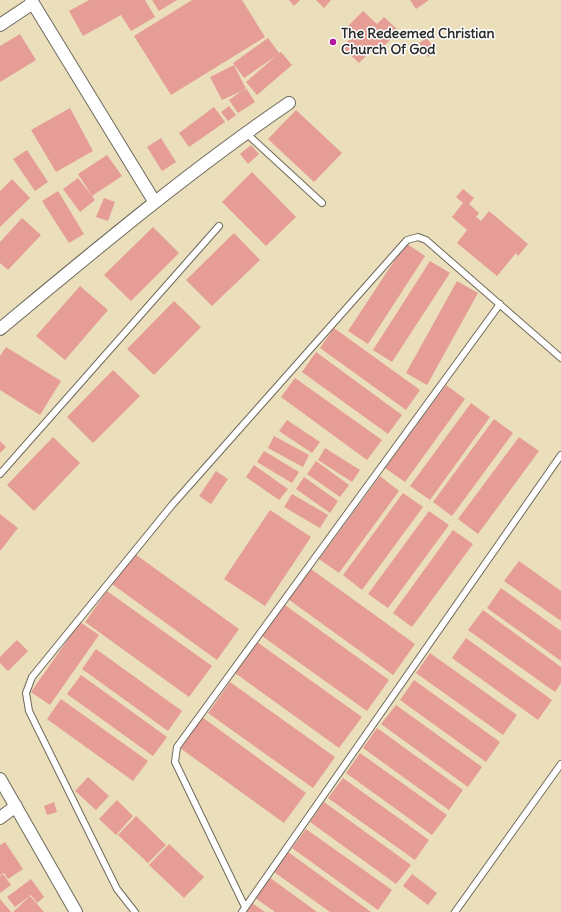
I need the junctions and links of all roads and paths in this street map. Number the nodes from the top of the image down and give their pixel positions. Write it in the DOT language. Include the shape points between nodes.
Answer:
graph roads {
  1 [pos="32,2"];
  2 [pos="0,25"];
  3 [pos="289,103"];
  4 [pos="246,132"];
  5 [pos="154,201"];
  6 [pos="322,203"];
  7 [pos="219,226"];
  8 [pos="500,304"];
  9 [pos="0,328"];
  10 [pos="561,358"];
  11 [pos="561,455"];
  12 [pos="0,474"];
  13 [pos="561,764"];
  14 [pos="0,778"];
  15 [pos="16,806"];
  16 [pos="0,818"];
  17 [pos="243,910"];
  18 [pos="76,912"];
  19 [pos="135,912"];
  20 [pos="455,912"];
  1 -- 2 [label="street"];
  1 -- 5 [label="street"];
  3 -- 4 [label="street"];
  4 -- 5 [label="street"];
  4 -- 6 [label="lane"];
  5 -- 9 [label="street"];
  7 -- 12 [label="lane"];
  8 -- 10 [label="lane"];
  8 -- 17 [label="lane" via="177,747 175,762"];
  8 -- 19 [label="lane" via="426,240 418,237 407,240 172,505 32,677 26,694 29,711 117,889"];
  11 -- 17 [label="lane"];
  13 -- 20 [label="lane"];
  14 -- 15 [label="street"];
  15 -- 16 [label="street"];
  15 -- 18 [label="street"];
}
